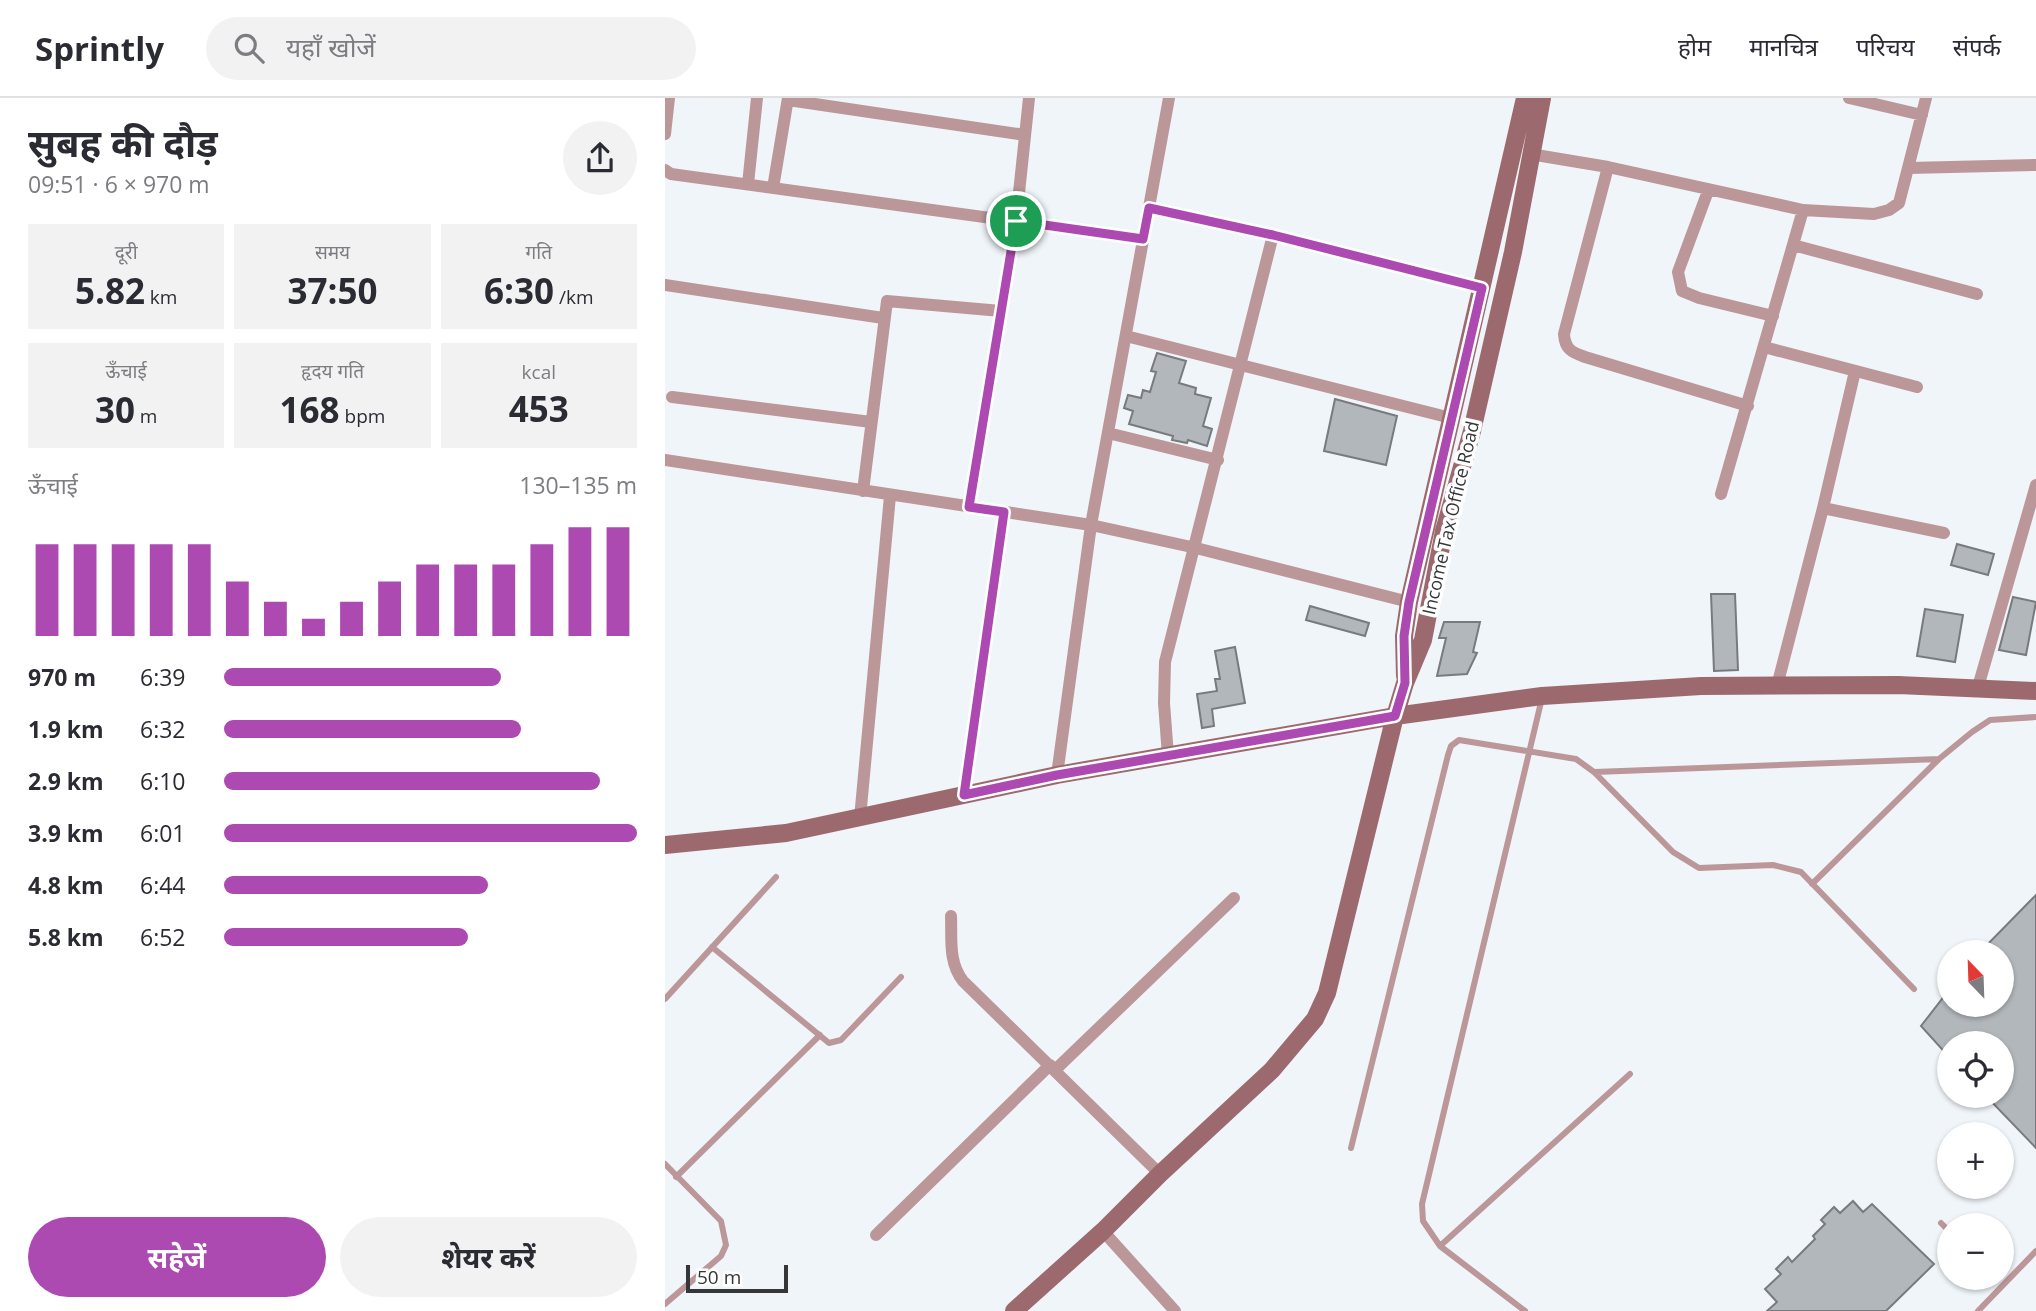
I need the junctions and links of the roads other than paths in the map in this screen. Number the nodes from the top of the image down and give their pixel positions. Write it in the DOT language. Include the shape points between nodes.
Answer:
graph roads {
  1 [pos="669,98"];
  2 [pos="757,98"];
  3 [pos="1029,98"];
  4 [pos="1169,98"];
  5 [pos="1525,98"];
  6 [pos="1542,98"];
  7 [pos="1849,98"];
  8 [pos="1926,98"];
  9 [pos="788,99"];
  10 [pos="1922,115"];
  11 [pos="665,134"];
  12 [pos="1025,135"];
  13 [pos="1530,154"];
  14 [pos="2036,165"];
  15 [pos="1608,167"];
  16 [pos="1909,167"];
  17 [pos="665,170"];
  18 [pos="748,184"];
  19 [pos="773,188"];
  20 [pos="1708,191"];
  21 [pos="1149,208"];
  22 [pos="1803,210"];
  23 [pos="1016,221"];
  24 [pos="1273,235"];
  25 [pos="1143,239"];
  26 [pos="1793,245"];
  27 [pos="665,285"];
  28 [pos="1482,288"];
  29 [pos="1977,294"];
  30 [pos="1001,311"];
  31 [pos="1773,316"];
  32 [pos="883,318"];
  33 [pos="1126,336"];
  34 [pos="1764,347"];
  35 [pos="1241,365"];
  36 [pos="1855,371"];
  37 [pos="1917,387"];
  38 [pos="672,397"];
  39 [pos="1748,406"];
  40 [pos="1451,418"];
  41 [pos="871,422"];
  42 [pos="1108,433"];
  43 [pos="665,460"];
  44 [pos="1218,460"];
  45 [pos="2036,485"];
  46 [pos="863,491"];
  47 [pos="1721,494"];
  48 [pos="890,496"];
  49 [pos="969,507"];
  50 [pos="1823,508"];
  51 [pos="1004,512"];
  52 [pos="1091,525"];
  53 [pos="1944,533"];
  54 [pos="1196,548"];
  55 [pos="1409,602"];
  56 [pos="1405,683"];
  57 [pos="1777,686"];
  58 [pos="1978,687"];
  59 [pos="2036,691"];
  60 [pos="1542,696"];
  61 [pos="1395,716"];
  62 [pos="2036,718"];
  63 [pos="1530,751"];
  64 [pos="1168,756"];
  65 [pos="1939,759"];
  66 [pos="1594,772"];
  67 [pos="1057,775"];
  68 [pos="964,795"];
  69 [pos="860,818"];
  70 [pos="665,845"];
  71 [pos="776,877"];
  72 [pos="1812,884"];
  73 [pos="1234,898"];
  74 [pos="951,916"];
  75 [pos="712,947"];
  76 [pos="901,977"];
  77 [pos="1914,989"];
  78 [pos="665,999"];
  79 [pos="820,1035"];
  80 [pos="1052,1067"];
  81 [pos="1630,1074"];
  82 [pos="1352,1148"];
  83 [pos="665,1164"];
  84 [pos="1160,1174"];
  85 [pos="676,1177"];
  86 [pos="1103,1231"];
  87 [pos="876,1236"];
  88 [pos="1440,1246"];
  89 [pos="2036,1251"];
  90 [pos="2014,1269"];
  91 [pos="1993,1290"];
  92 [pos="665,1304"];
  93 [pos="1014,1311"];
  94 [pos="1175,1311"];
  95 [pos="1525,1311"];
  96 [pos="1977,1311"];
  1 -- 11 [label="street"];
  2 -- 18 [label="street"];
  3 -- 12 [label="street"];
  4 -- 21 [label="street"];
  5 -- 28 [label="main road"];
  6 -- 13 [label="main road, Income Tax Office Road"];
  7 -- 10 [label="street"];
  8 -- 10 [label="street"];
  9 -- 12 [label="street"];
  9 -- 19 [label="street"];
  10 -- 16 [label="street"];
  12 -- 23 [label="street"];
  13 -- 15 [label="street"];
  13 -- 56 [label="main road, Income Tax Office Road" via="1513,252 1444,531 1423,640"];
  14 -- 16 [label="street"];
  15 -- 20 [label="street"];
  15 -- 39 [label="street" via="1564,334 1565,345 1585,357"];
  16 -- 22 [label="street" via="1899,203 1889,210 1874,214"];
  17 -- 18 [label="street"];
  18 -- 19 [label="street"];
  19 -- 23 [label="street"];
  20 -- 22 [label="street"];
  20 -- 31 [label="street" via="1678,272 1682,291"];
  21 -- 24 [label="street"];
  21 -- 25 [label="street"];
  22 -- 26 [label="street"];
  23 -- 25 [label="street"];
  23 -- 30 [label="street"];
  24 -- 28 [label="street"];
  24 -- 35 [label="street"];
  25 -- 33 [label="street"];
  26 -- 29 [label="street"];
  26 -- 31 [label="street"];
  27 -- 32 [label="street"];
  28 -- 40 [label="main road"];
  30 -- 32 [label="street" via="892,299 885,304"];
  30 -- 49 [label="street"];
  31 -- 34 [label="street"];
  32 -- 41 [label="street"];
  33 -- 35 [label="street"];
  33 -- 42 [label="street"];
  34 -- 36 [label="street"];
  34 -- 39 [label="street"];
  35 -- 40 [label="street"];
  35 -- 44 [label="street"];
  36 -- 37 [label="street"];
  36 -- 50 [label="street"];
  38 -- 41 [label="street"];
  39 -- 47 [label="street"];
  40 -- 55 [label="main road"];
  41 -- 46 [label="street"];
  42 -- 44 [label="street"];
  42 -- 52 [label="street"];
  43 -- 46 [label="street"];
  44 -- 54 [label="street"];
  45 -- 58 [label="street"];
  46 -- 48 [label="street"];
  48 -- 49 [label="street"];
  48 -- 69 [label="street"];
  49 -- 51 [label="street"];
  50 -- 53 [label="street"];
  50 -- 57 [label="street"];
  51 -- 52 [label="street"];
  51 -- 68 [label="street"];
  52 -- 54 [label="street"];
  52 -- 67 [label="street"];
  54 -- 55 [label="street"];
  54 -- 64 [label="street" via="1165,662"];
  55 -- 56 [label="main road"];
  56 -- 61 [label="main road, Income Tax Office Road"];
  57 -- 58 [label="main road"];
  57 -- 60 [label="main road"];
  58 -- 59 [label="main road"];
  60 -- 61 [label="main road"];
  60 -- 63 [label="lane"];
  61 -- 64 [label="main road"];
  61 -- 84 [label="main road, Income Tax Office Road" via="1327,993 1315,1019 1272,1070"];
  62 -- 65 [label="lane" via="1990,720"];
  63 -- 66 [label="lane" via="1576,759"];
  63 -- 82 [label="lane" via="1466,740 1451,746"];
  63 -- 88 [label="lane" via="1424,1188 1423,1221"];
  64 -- 67 [label="main road"];
  65 -- 66 [label="lane"];
  65 -- 72 [label="lane"];
  66 -- 72 [label="lane" via="1686,862 1699,868 1773,865 1801,872"];
  67 -- 68 [label="main road"];
  68 -- 69 [label="main road"];
  69 -- 70 [label="main road" via="786,833"];
  71 -- 75 [label="lane"];
  72 -- 77 [label="lane"];
  73 -- 80 [label="street"];
  74 -- 80 [label="street" via="956,972"];
  75 -- 78 [label="lane"];
  75 -- 79 [label="lane"];
  76 -- 79 [label="lane" via="841,1040 829,1043"];
  79 -- 85 [label="lane"];
  80 -- 84 [label="street"];
  80 -- 87 [label="street"];
  81 -- 88 [label="lane"];
  83 -- 85 [label="lane"];
  84 -- 86 [label="main road, Income Tax Office Road"];
  85 -- 92 [label="lane" via="721,1222 726,1245 720,1256"];
  86 -- 93 [label="main road, Income Tax Office Road"];
  86 -- 94 [label="street"];
  88 -- 95 [label="lane"];
  89 -- 90 [label="lane"];
  91 -- 96 [label="lane"];
}
